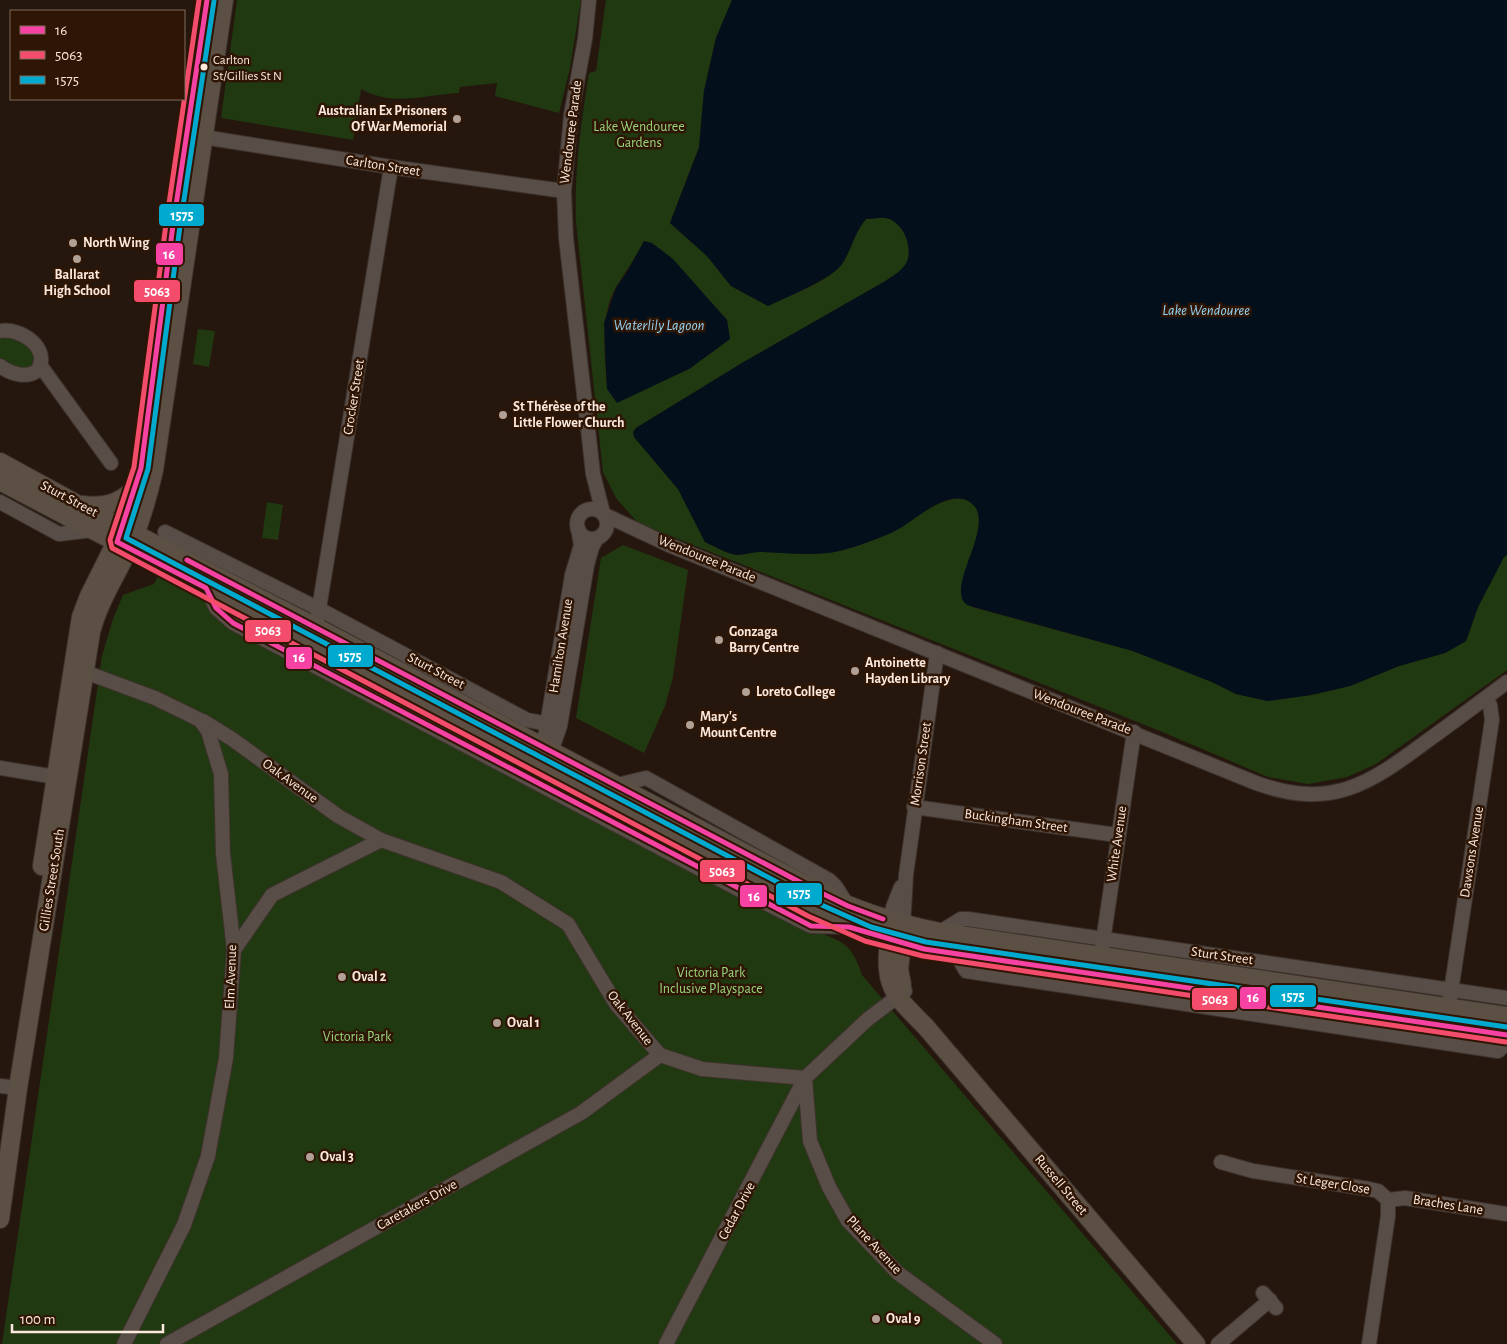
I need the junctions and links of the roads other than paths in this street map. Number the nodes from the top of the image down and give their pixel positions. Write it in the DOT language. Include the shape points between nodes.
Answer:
graph roads {
  1 [pos="207,0"];
  2 [pos="224,0"];
  3 [pos="590,0"];
  4 [pos="203,137"];
  5 [pos="391,168"];
  6 [pos="564,192"];
  7 [pos="181,227"];
  8 [pos="0,331"];
  9 [pos="40,365"];
  10 [pos="1,371"];
  11 [pos="0,462"];
  12 [pos="111,463"];
  13 [pos="593,474"];
  14 [pos="0,481"];
  15 [pos="136,488"];
  16 [pos="0,502"];
  17 [pos="77,504"];
  18 [pos="582,512"];
  19 [pos="604,514"];
  20 [pos="578,528"];
  21 [pos="93,530"];
  22 [pos="164,532"];
  23 [pos="642,533"];
  24 [pos="126,538"];
  25 [pos="598,538"];
  26 [pos="206,588"];
  27 [pos="318,618"];
  28 [pos="937,653"];
  29 [pos="85,672"];
  30 [pos="1507,682"];
  31 [pos="1486,698"];
  32 [pos="200,720"];
  33 [pos="549,724"];
  34 [pos="1134,732"];
  35 [pos="548,749"];
  36 [pos="542,767"];
  37 [pos="0,768"];
  38 [pos="62,777"];
  39 [pos="914,806"];
  40 [pos="652,834"];
  41 [pos="1118,834"];
  42 [pos="381,840"];
  43 [pos="898,924"];
  44 [pos="940,932"];
  45 [pos="1103,938"];
  46 [pos="895,942"];
  47 [pos="234,950"];
  48 [pos="956,954"];
  49 [pos="1101,956"];
  50 [pos="1451,990"];
  51 [pos="901,993"];
  52 [pos="1507,998"];
  53 [pos="1448,1007"];
  54 [pos="1507,1016"];
  55 [pos="1507,1035"];
  56 [pos="1504,1049"];
  57 [pos="660,1055"];
  58 [pos="805,1078"];
  59 [pos="9,1087"];
  60 [pos="0,1151"];
  61 [pos="1221,1162"];
  62 [pos="1388,1200"];
  63 [pos="1507,1214"];
  64 [pos="0,1219"];
  65 [pos="1270,1300"];
  66 [pos="124,1344"];
  67 [pos="167,1344"];
  68 [pos="666,1344"];
  69 [pos="995,1344"];
  70 [pos="1196,1344"];
  71 [pos="1218,1344"];
  72 [pos="1369,1344"];
  1 -- 7 [label="main road"];
  2 -- 4 [label="main road"];
  3 -- 6 [label="street, Wendouree Parade" via="571,115"];
  4 -- 5 [label="street, Carlton Street"];
  4 -- 7 [label="main road"];
  5 -- 6 [label="street, Carlton Street"];
  5 -- 27 [label="street, Crocker Street"];
  6 -- 13 [label="street, Wendouree Parade" via="566,238"];
  7 -- 15 [label="main road"];
  7 -- 24 [label="main road" via="154,470 148,498"];
  8 -- 9 [label="street" via="16,331 29,338 38,351"];
  9 -- 10 [label="street" via="29,375"];
  9 -- 12 [label="street"];
  11 -- 17 [label="main road, Sturt Street"];
  13 -- 18 [label="street, Wendouree Parade"];
  13 -- 19 [label="street, Wendouree Parade"];
  14 -- 21 [label="main road, Sturt Street"];
  15 -- 17 [label="main road" via="119,502 92,506"];
  15 -- 24 [label="main road"];
  16 -- 21 [label="street, Sturt Street" via="59,534"];
  17 -- 24 [label="main road, Sturt Street"];
  18 -- 19 [label="street" via="593,508"];
  18 -- 20 [label="street" via="577,520"];
  19 -- 23 [label="street, Wendouree Parade"];
  19 -- 25 [label="street" via="608,526"];
  20 -- 25 [label="street" via="585,538"];
  20 -- 33 [label="street, Hamilton Avenue" via="581,545 572,575"];
  21 -- 24 [label="main road, Sturt Street"];
  22 -- 27 [label="street, Sturt Street"];
  23 -- 25 [label="street, Wendouree Parade" via="610,534"];
  23 -- 28 [label="street, Wendouree Parade"];
  24 -- 26 [label="main road, Sturt Street"];
  24 -- 27 [label="main road, Sturt Street"];
  24 -- 29 [label="main road, Gillies Street South" via="96,613"];
  24 -- 38 [label="main road, Gillies Street South" via="89,596 81,617"];
  25 -- 35 [label="street, Hamilton Avenue" via="586,565 562,716"];
  26 -- 36 [label="main road, Sturt Street"];
  26 -- 40 [label="street, Sturt Street" via="220,613 233,623"];
  27 -- 33 [label="street, Sturt Street" via="527,720"];
  27 -- 35 [label="main road, Sturt Street"];
  28 -- 34 [label="street, Wendouree Parade"];
  28 -- 39 [label="street, Morrison Street"];
  29 -- 32 [label="street" via="155,698"];
  29 -- 38 [label="main road, Gillies Street South"];
  30 -- 31 [label="street, Wendouree Parade"];
  31 -- 34 [label="street, Wendouree Parade" via="1378,777 1349,789 1317,794 1268,787"];
  31 -- 50 [label="street, Dawsons Avenue" via="1492,720"];
  32 -- 42 [label="street, Oak Avenue" via="232,739 338,816"];
  32 -- 47 [label="street, Elm Avenue" via="211,737 221,774 223,854"];
  33 -- 35 [label="street, Hamilton Avenue"];
  34 -- 41 [label="street, White Avenue"];
  35 -- 36 [label="street, Hamilton Avenue"];
  35 -- 43 [label="main road, Sturt Street" via="848,906"];
  36 -- 40 [label="main road, Sturt Street"];
  37 -- 38 [label="street"];
  38 -- 59 [label="main road, Gillies Street South"];
  39 -- 41 [label="street, Buckingham Street"];
  39 -- 43 [label="street, Morrison Street"];
  40 -- 46 [label="main road, Sturt Street" via="855,929"];
  41 -- 45 [label="street, White Avenue"];
  42 -- 47 [label="street" via="272,895"];
  42 -- 57 [label="street, Oak Avenue" via="502,882 568,924 616,1004"];
  43 -- 44 [label="main road, Sturt Street"];
  43 -- 46 [label="street, Russell Street"];
  44 -- 45 [label="street, Sturt Street" via="966,918"];
  44 -- 49 [label="main road, Sturt Street"];
  45 -- 49 [label="street, White Avenue"];
  45 -- 50 [label="street, Sturt Street"];
  46 -- 48 [label="main road, Sturt Street"];
  46 -- 51 [label="main road, Russell Street"];
  47 -- 66 [label="street, Elm Avenue" via="226,1058 211,1146 184,1225"];
  48 -- 55 [label="main road, Sturt Street"];
  48 -- 56 [label="street" via="966,971"];
  49 -- 53 [label="main road, Sturt Street"];
  50 -- 52 [label="street, Sturt Street"];
  50 -- 53 [label="street, Dawsons Avenue"];
  51 -- 58 [label="street"];
  51 -- 70 [label="main road, Russell Street" via="925,1026"];
  53 -- 54 [label="main road, Sturt Street"];
  57 -- 58 [label="street, Oak Avenue" via="702,1069"];
  57 -- 67 [label="street, Caretakers Drive" via="581,1113"];
  58 -- 68 [label="street, Cedar Drive"];
  58 -- 69 [label="street, Plane Avenue" via="810,1141 829,1187 848,1221 898,1273"];
  59 -- 60 [label="main road, Gillies Street South"];
  59 -- 64 [label="main road, Gillies Street South"];
  61 -- 62 [label="street, St Leger Close" via="1253,1171 1378,1191"];
  62 -- 63 [label="street, Braches Lane" via="1405,1198"];
  62 -- 72 [label="street, St Leger Close"];
  65 -- 71 [label="street"];
}
